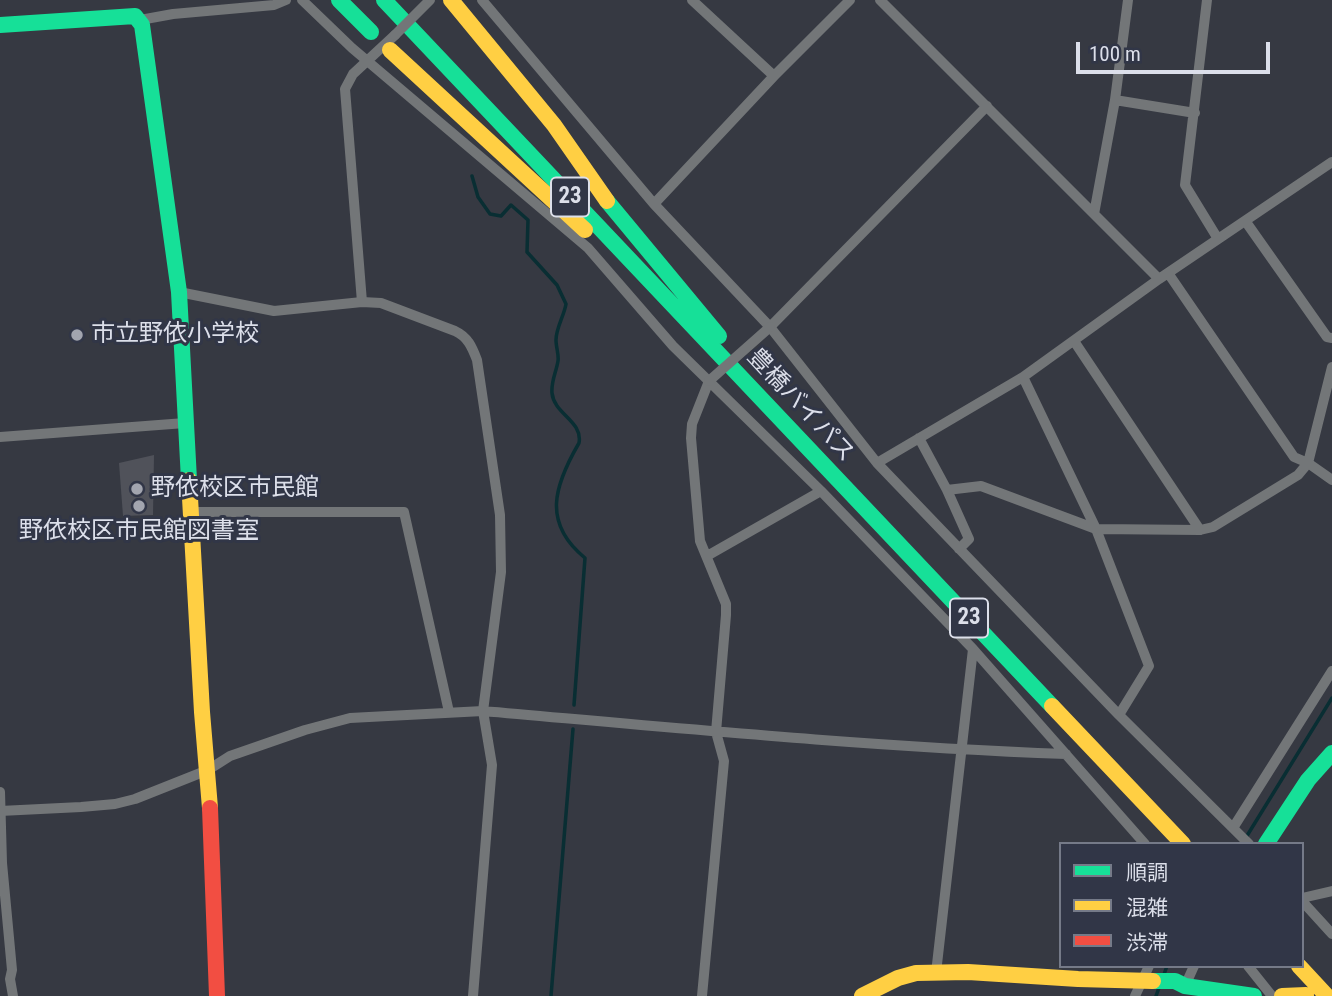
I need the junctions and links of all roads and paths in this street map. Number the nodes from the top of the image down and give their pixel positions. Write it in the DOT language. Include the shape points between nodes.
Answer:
graph roads {
  1 [pos="286,0"];
  2 [pos="303,0"];
  3 [pos="339,0"];
  4 [pos="384,0"];
  5 [pos="430,0"];
  6 [pos="451,0"];
  7 [pos="482,0"];
  8 [pos="692,0"];
  9 [pos="850,0"];
  10 [pos="880,0"];
  11 [pos="1128,0"];
  12 [pos="1207,0"];
  13 [pos="140,20"];
  14 [pos="0,25"];
  15 [pos="371,32"];
  16 [pos="392,42"];
  17 [pos="368,62"];
  18 [pos="774,76"];
  19 [pos="1115,100"];
  20 [pos="987,106"];
  21 [pos="1195,113"];
  22 [pos="1332,162"];
  23 [pos="654,204"];
  24 [pos="1094,214"];
  25 [pos="1246,222"];
  26 [pos="1218,239"];
  27 [pos="1163,276"];
  28 [pos="179,292"];
  29 [pos="362,302"];
  30 [pos="688,321"];
  31 [pos="771,327"];
  32 [pos="1332,338"];
  33 [pos="1074,341"];
  34 [pos="1332,367"];
  35 [pos="1023,377"];
  36 [pos="709,381"];
  37 [pos="756,393"];
  38 [pos="185,423"];
  39 [pos="0,437"];
  40 [pos="919,438"];
  41 [pos="877,463"];
  42 [pos="1308,463"];
  43 [pos="1332,480"];
  44 [pos="947,490"];
  45 [pos="821,491"];
  46 [pos="190,512"];
  47 [pos="1096,529"];
  48 [pos="1200,530"];
  49 [pos="959,549"];
  50 [pos="707,556"];
  51 [pos="973,649"];
  52 [pos="1332,671"];
  53 [pos="483,711"];
  54 [pos="449,712"];
  55 [pos="1119,715"];
  56 [pos="716,732"];
  57 [pos="961,750"];
  58 [pos="1332,752"];
  59 [pos="1066,754"];
  60 [pos="208,769"];
  61 [pos="0,792"];
  62 [pos="1,811"];
  63 [pos="1236,832"];
  64 [pos="1143,842"];
  65 [pos="1181,842"];
  66 [pos="1246,842"];
  67 [pos="1267,842"];
  68 [pos="1332,891"];
  69 [pos="1304,899"];
  70 [pos="1304,902"];
  71 [pos="1332,934"];
  72 [pos="1192,968"];
  73 [pos="1250,968"];
  74 [pos="1301,968"];
  75 [pos="12,970"];
  76 [pos="936,973"];
  77 [pos="1148,975"];
  78 [pos="0,979"];
  79 [pos="1180,984"];
  80 [pos="1306,995"];
  81 [pos="13,996"];
  82 [pos="217,996"];
  83 [pos="473,996"];
  84 [pos="702,996"];
  85 [pos="862,996"];
  86 [pos="1135,996"];
  87 [pos="1254,996"];
  88 [pos="1272,996"];
  89 [pos="1282,996"];
  90 [pos="1327,996"];
  1 -- 13 [label="street"];
  2 -- 17 [label="street"];
  3 -- 15 [label="main road"];
  4 -- 30 [label="main road, 豊橋バイパス / 23"];
  5 -- 16 [label="street, bridge"];
  6 -- 37 [label="main road, 23" via="721,339"];
  7 -- 23 [label="street"];
  8 -- 18 [label="street"];
  9 -- 18 [label="street"];
  10 -- 20 [label="street"];
  11 -- 19 [label="street"];
  12 -- 21 [label="street"];
  13 -- 14 [label="main road" via="135,16"];
  13 -- 28 [label="main road"];
  16 -- 17 [label="street"];
  16 -- 30 [label="main road, 23"];
  17 -- 29 [label="street" via="353,74 345,89"];
  17 -- 36 [label="street" via="588,248"];
  18 -- 23 [label="street"];
  19 -- 21 [label="street"];
  19 -- 24 [label="street"];
  20 -- 24 [label="street"];
  20 -- 31 [label="street"];
  21 -- 26 [label="street" via="1185,185"];
  22 -- 25 [label="street"];
  23 -- 31 [label="street"];
  24 -- 27 [label="street"];
  25 -- 26 [label="street"];
  25 -- 32 [label="street"];
  26 -- 27 [label="street"];
  27 -- 33 [label="street"];
  27 -- 42 [label="street" via="1294,457"];
  28 -- 29 [label="street" via="274,311"];
  28 -- 38 [label="main road"];
  29 -- 53 [label="street" via="381,303 461,334 472,345 477,360 500,515 501,561"];
  30 -- 37 [label="main road, 豊橋バイパス / 23"];
  31 -- 36 [label="street, bridge"];
  31 -- 41 [label="street"];
  33 -- 35 [label="street"];
  33 -- 48 [label="street"];
  34 -- 42 [label="street"];
  35 -- 40 [label="street"];
  35 -- 47 [label="street"];
  36 -- 45 [label="street"];
  36 -- 50 [label="street" via="691,438 700,541"];
  37 -- 65 [label="main road, 豊橋バイパス / 23"];
  38 -- 39 [label="street"];
  38 -- 46 [label="main road"];
  40 -- 41 [label="street"];
  40 -- 44 [label="street"];
  41 -- 49 [label="street"];
  42 -- 43 [label="street"];
  42 -- 48 [label="street" via="1298,475 1213,527"];
  44 -- 47 [label="street" via="981,486"];
  44 -- 49 [label="street" via="969,539"];
  45 -- 50 [label="street"];
  45 -- 51 [label="street"];
  46 -- 54 [label="street" via="404,512"];
  46 -- 60 [label="main road"];
  47 -- 48 [label="street"];
  47 -- 55 [label="street" via="1149,666"];
  49 -- 55 [label="street"];
  50 -- 56 [label="street" via="726,604"];
  51 -- 57 [label="street"];
  51 -- 59 [label="street"];
  52 -- 63 [label="street"];
  53 -- 54 [label="street"];
  53 -- 56 [label="street"];
  53 -- 83 [label="street" via="492,765"];
  54 -- 60 [label="street" via="350,718 242,752"];
  55 -- 63 [label="street"];
  56 -- 57 [label="street"];
  56 -- 84 [label="street" via="724,761"];
  57 -- 59 [label="street"];
  57 -- 76 [label="street"];
  58 -- 67 [label="main road"];
  59 -- 64 [label="street"];
  60 -- 62 [label="street" via="115,804"];
  60 -- 82 [label="main road"];
  61 -- 62 [label="street"];
  62 -- 75 [label="street"];
  63 -- 66 [label="street"];
  68 -- 69 [label="street"];
  70 -- 71 [label="street"];
  72 -- 79 [label="street"];
  73 -- 88 [label="street"];
  74 -- 90 [label="main road"];
  75 -- 78 [label="street"];
  75 -- 81 [label="street"];
  76 -- 77 [label="main road" via="1078,979"];
  76 -- 85 [label="main road" via="898,978"];
  77 -- 79 [label="main road"];
  77 -- 86 [label="street"];
  79 -- 87 [label="main road"];
  80 -- 89 [label="main road"];
}
